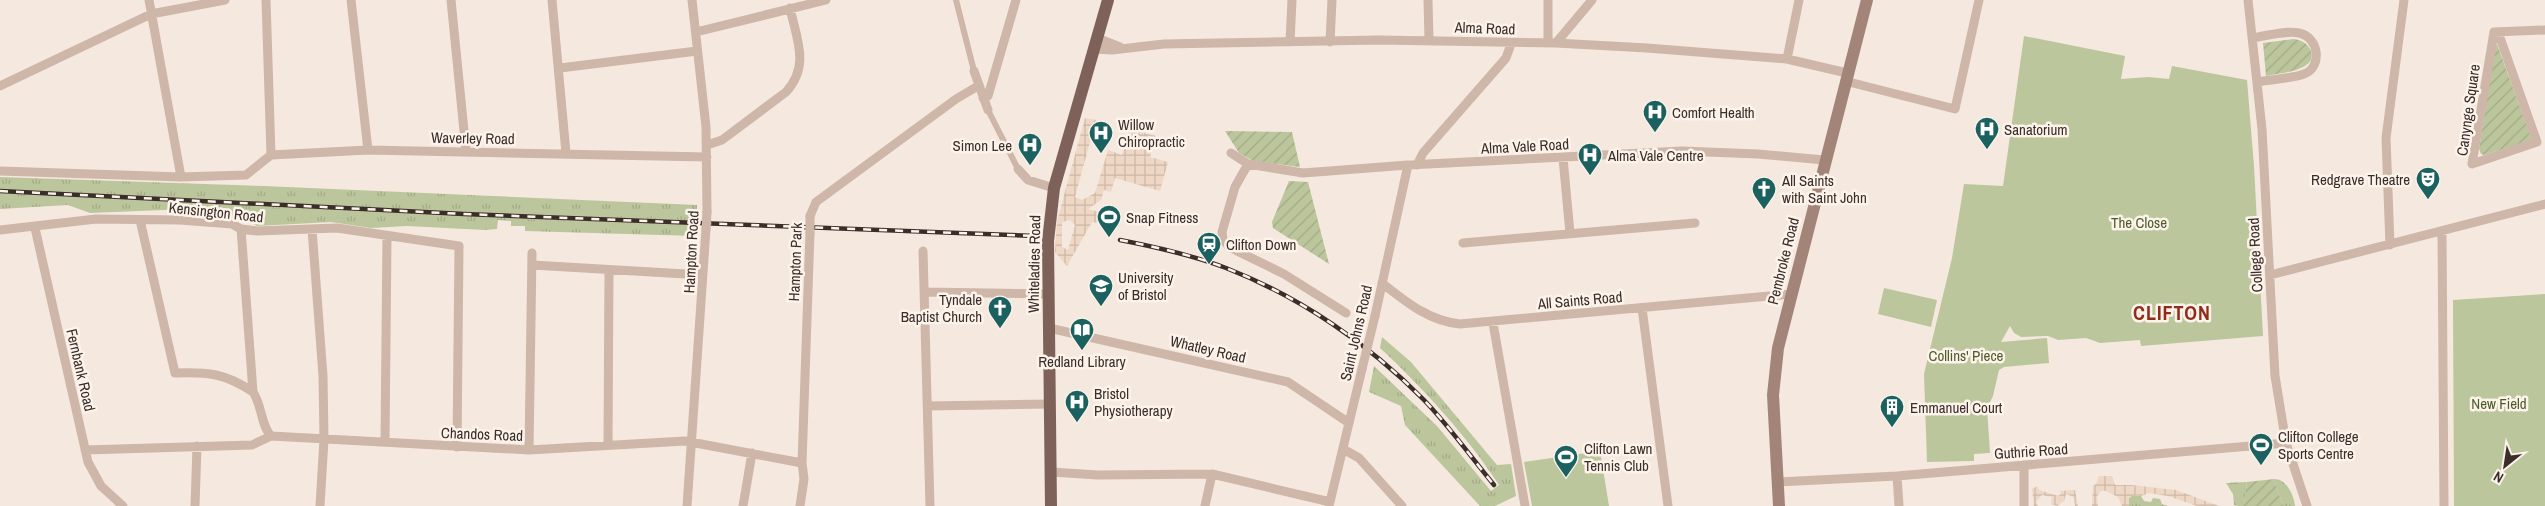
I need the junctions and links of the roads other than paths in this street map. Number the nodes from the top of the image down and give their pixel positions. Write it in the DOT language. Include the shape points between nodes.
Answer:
graph roads {
  1 [pos="149,0"];
  2 [pos="225,0"];
  3 [pos="266,0"];
  4 [pos="351,0"];
  5 [pos="451,0"];
  6 [pos="552,0"];
  7 [pos="692,0"];
  8 [pos="826,0"];
  9 [pos="956,0"];
  10 [pos="1016,0"];
  11 [pos="1108,0"];
  12 [pos="1292,0"];
  13 [pos="1332,0"];
  14 [pos="1428,0"];
  15 [pos="1548,0"];
  16 [pos="1592,0"];
  17 [pos="1799,0"];
  18 [pos="1867,0"];
  19 [pos="1980,0"];
  20 [pos="2248,0"];
  21 [pos="2404,0"];
  22 [pos="790,8"];
  23 [pos="151,14"];
  24 [pos="2545,30"];
  25 [pos="696,32"];
  26 [pos="2498,32"];
  27 [pos="2252,38"];
  28 [pos="1429,40"];
  29 [pos="1290,42"];
  30 [pos="1330,42"];
  31 [pos="1552,43"];
  32 [pos="1096,44"];
  33 [pos="1511,44"];
  34 [pos="697,51"];
  35 [pos="1787,59"];
  36 [pos="560,68"];
  37 [pos="974,71"];
  38 [pos="1846,77"];
  39 [pos="2257,82"];
  40 [pos="0,86"];
  41 [pos="978,86"];
  42 [pos="983,98"];
  43 [pos="988,110"];
  44 [pos="707,144"];
  45 [pos="368,150"];
  46 [pos="466,151"];
  47 [pos="1231,153"];
  48 [pos="566,154"];
  49 [pos="271,155"];
  50 [pos="707,157"];
  51 [pos="1563,158"];
  52 [pos="1824,160"];
  53 [pos="1248,164"];
  54 [pos="1413,165"];
  55 [pos="1018,169"];
  56 [pos="0,171"];
  57 [pos="181,177"];
  58 [pos="1054,188"];
  59 [pos="2545,204"];
  60 [pos="140,220"];
  61 [pos="1695,223"];
  62 [pos="35,228"];
  63 [pos="241,229"];
  64 [pos="312,229"];
  65 [pos="0,230"];
  66 [pos="2442,232"];
  67 [pos="1570,233"];
  68 [pos="387,236"];
  69 [pos="1463,243"];
  70 [pos="2390,245"];
  71 [pos="924,251"];
  72 [pos="532,253"];
  73 [pos="532,265"];
  74 [pos="610,270"];
  75 [pos="703,275"];
  76 [pos="2270,275"];
  77 [pos="1382,283"];
  78 [pos="925,292"];
  79 [pos="1050,294"];
  80 [pos="1792,294"];
  81 [pos="1642,308"];
  82 [pos="1346,313"];
  83 [pos="1493,322"];
  84 [pos="1049,328"];
  85 [pos="253,392"];
  86 [pos="1049,404"];
  87 [pos="928,406"];
  88 [pos="1349,423"];
  89 [pos="271,436"];
  90 [pos="324,439"];
  91 [pos="385,442"];
  92 [pos="692,442"];
  93 [pos="2286,444"];
  94 [pos="608,445"];
  95 [pos="198,446"];
  96 [pos="457,447"];
  97 [pos="1343,449"];
  98 [pos="85,450"];
  99 [pos="529,450"];
  100 [pos="752,453"];
  101 [pos="802,463"];
  102 [pos="2024,465"];
  103 [pos="1051,472"];
  104 [pos="1212,474"];
  105 [pos="1897,476"];
  106 [pos="1777,482"];
  107 [pos="1330,504"];
  108 [pos="123,506"];
  109 [pos="195,506"];
  110 [pos="320,506"];
  111 [pos="687,506"];
  112 [pos="743,506"];
  113 [pos="800,506"];
  114 [pos="930,506"];
  115 [pos="1051,506"];
  116 [pos="1205,506"];
  117 [pos="1402,506"];
  118 [pos="1525,506"];
  119 [pos="1668,506"];
  120 [pos="1779,506"];
  121 [pos="1899,506"];
  122 [pos="2024,506"];
  123 [pos="2307,506"];
  124 [pos="2444,506"];
  1 -- 23 [label="street"];
  2 -- 23 [label="street"];
  3 -- 49 [label="street"];
  4 -- 45 [label="street"];
  5 -- 46 [label="street"];
  6 -- 36 [label="street"];
  7 -- 25 [label="street, Hampton Road"];
  8 -- 22 [label="street"];
  9 -- 37 [label="street"];
  10 -- 42 [label="street" via="988,96"];
  11 -- 32 [label="main road, Whiteladies Road"];
  12 -- 29 [label="street"];
  13 -- 30 [label="street"];
  14 -- 28 [label="street"];
  15 -- 31 [label="street"];
  16 -- 31 [label="street"];
  17 -- 35 [label="street"];
  18 -- 38 [label="main road, Pembroke Road"];
  19 -- 38 [label="street, Alma Road" via="1955,108"];
  20 -- 27 [label="street, College Road"];
  21 -- 70 [label="street" via="2386,138"];
  22 -- 25 [label="street"];
  22 -- 44 [label="street" via="800,57 793,84 722,140"];
  23 -- 40 [label="street"];
  23 -- 57 [label="street"];
  24 -- 26 [label="street"];
  25 -- 34 [label="street, Hampton Road"];
  26 -- 26 [label="street, Canynge Square" via="2494,32 2472,164 2537,142"];
  27 -- 39 [label="street, College Road"];
  27 -- 39 [label="street" via="2299,33 2311,39 2316,48 2314,65 2305,74"];
  28 -- 30 [label="street, Alma Road"];
  28 -- 33 [label="street, Alma Road"];
  29 -- 30 [label="street, Alma Road"];
  29 -- 32 [label="street, Alma Road" via="1120,47"];
  31 -- 33 [label="street, Alma Road"];
  31 -- 35 [label="street, Alma Road"];
  32 -- 58 [label="main road, Whiteladies Road"];
  33 -- 54 [label="street, Saint Johns Road" via="1506,58"];
  34 -- 36 [label="street"];
  34 -- 44 [label="street, Hampton Road"];
  35 -- 38 [label="street, Alma Road"];
  36 -- 48 [label="street"];
  37 -- 41 [label="street"];
  38 -- 52 [label="main road, Pembroke Road"];
  39 -- 76 [label="street, College Road"];
  41 -- 42 [label="street"];
  41 -- 101 [label="street, Hampton Park, bridge" via="816,202 810,216"];
  42 -- 43 [label="street"];
  43 -- 55 [label="street"];
  44 -- 50 [label="street, Hampton Road"];
  45 -- 46 [label="street, Waverley Road"];
  45 -- 49 [label="street, Waverley Road"];
  46 -- 48 [label="street, Waverley Road"];
  47 -- 53 [label="street, Alma Vale Road"];
  48 -- 50 [label="street, Waverley Road"];
  49 -- 57 [label="street" via="246,175"];
  50 -- 75 [label="street, Hampton Road, bridge"];
  51 -- 52 [label="street, Alma Vale Road" via="1682,151"];
  51 -- 54 [label="street, Alma Vale Road"];
  51 -- 67 [label="street"];
  52 -- 80 [label="main road, Pembroke Road"];
  53 -- 54 [label="street, Alma Vale Road" via="1303,173"];
  53 -- 82 [label="street" via="1235,187 1222,232 1223,240"];
  54 -- 77 [label="street, Saint Johns Road"];
  55 -- 58 [label="street" via="1028,180"];
  56 -- 57 [label="street"];
  58 -- 79 [label="main road, Whiteladies Road" via="1048,241"];
  59 -- 66 [label="street"];
  60 -- 62 [label="street, Kensington Road" via="96,219"];
  60 -- 63 [label="street, Kensington Road" via="232,224"];
  60 -- 85 [label="street" via="175,373 207,372 235,380"];
  61 -- 67 [label="street"];
  62 -- 65 [label="street, Kensington Road"];
  62 -- 98 [label="street, Fernbank Road"];
  63 -- 64 [label="street, Kensington Road"];
  63 -- 85 [label="street"];
  64 -- 68 [label="street, Kensington Road" via="337,228"];
  64 -- 90 [label="street" via="323,376"];
  66 -- 70 [label="street"];
  66 -- 124 [label="street"];
  67 -- 69 [label="street"];
  68 -- 91 [label="street"];
  68 -- 96 [label="street, Kensington Road" via="459,246"];
  70 -- 76 [label="street"];
  71 -- 78 [label="street"];
  72 -- 73 [label="street"];
  73 -- 74 [label="street"];
  73 -- 99 [label="street"];
  74 -- 75 [label="street"];
  74 -- 94 [label="street"];
  75 -- 92 [label="street, Hampton Road"];
  76 -- 93 [label="street, College Road" via="2275,376"];
  77 -- 83 [label="street, All Saints Road" via="1408,303 1446,322"];
  77 -- 88 [label="street, Saint Johns Road, bridge"];
  78 -- 79 [label="street"];
  78 -- 87 [label="street"];
  79 -- 84 [label="main road, Whiteladies Road"];
  80 -- 81 [label="street, All Saints Road"];
  80 -- 106 [label="main road, Pembroke Road" via="1774,369"];
  81 -- 83 [label="street, All Saints Road"];
  81 -- 119 [label="street"];
  83 -- 118 [label="street"];
  84 -- 86 [label="main road, Whiteladies Road"];
  84 -- 88 [label="street, Whatley Road" via="1288,382"];
  85 -- 89 [label="street" via="260,402 266,431"];
  86 -- 87 [label="street"];
  86 -- 103 [label="main road, Whiteladies Road"];
  87 -- 114 [label="street"];
  88 -- 97 [label="street, Saint Johns Road"];
  89 -- 90 [label="street, Chandos Road"];
  89 -- 95 [label="street" via="252,445"];
  90 -- 91 [label="street, Chandos Road"];
  90 -- 110 [label="street"];
  91 -- 96 [label="street, Chandos Road"];
  92 -- 94 [label="street, Chandos Road"];
  92 -- 100 [label="street"];
  92 -- 111 [label="street, Hampton Road"];
  93 -- 102 [label="street, Guthrie Road"];
  93 -- 123 [label="street, College Road"];
  94 -- 99 [label="street, Chandos Road"];
  95 -- 98 [label="street"];
  95 -- 109 [label="street"];
  96 -- 99 [label="street, Chandos Road"];
  97 -- 107 [label="street, Saint Johns Road"];
  97 -- 117 [label="street" via="1355,454"];
  98 -- 108 [label="street, Fernbank Road" via="100,486"];
  100 -- 101 [label="street"];
  100 -- 112 [label="street"];
  101 -- 113 [label="street, Hampton Park" via="804,479"];
  102 -- 105 [label="street, Guthrie Road"];
  102 -- 122 [label="street"];
  103 -- 104 [label="street"];
  103 -- 115 [label="main road, Whiteladies Road"];
  104 -- 107 [label="street"];
  104 -- 116 [label="street"];
  105 -- 106 [label="street, Guthrie Road"];
  105 -- 121 [label="street"];
  106 -- 120 [label="main road, Pembroke Road"];
}
